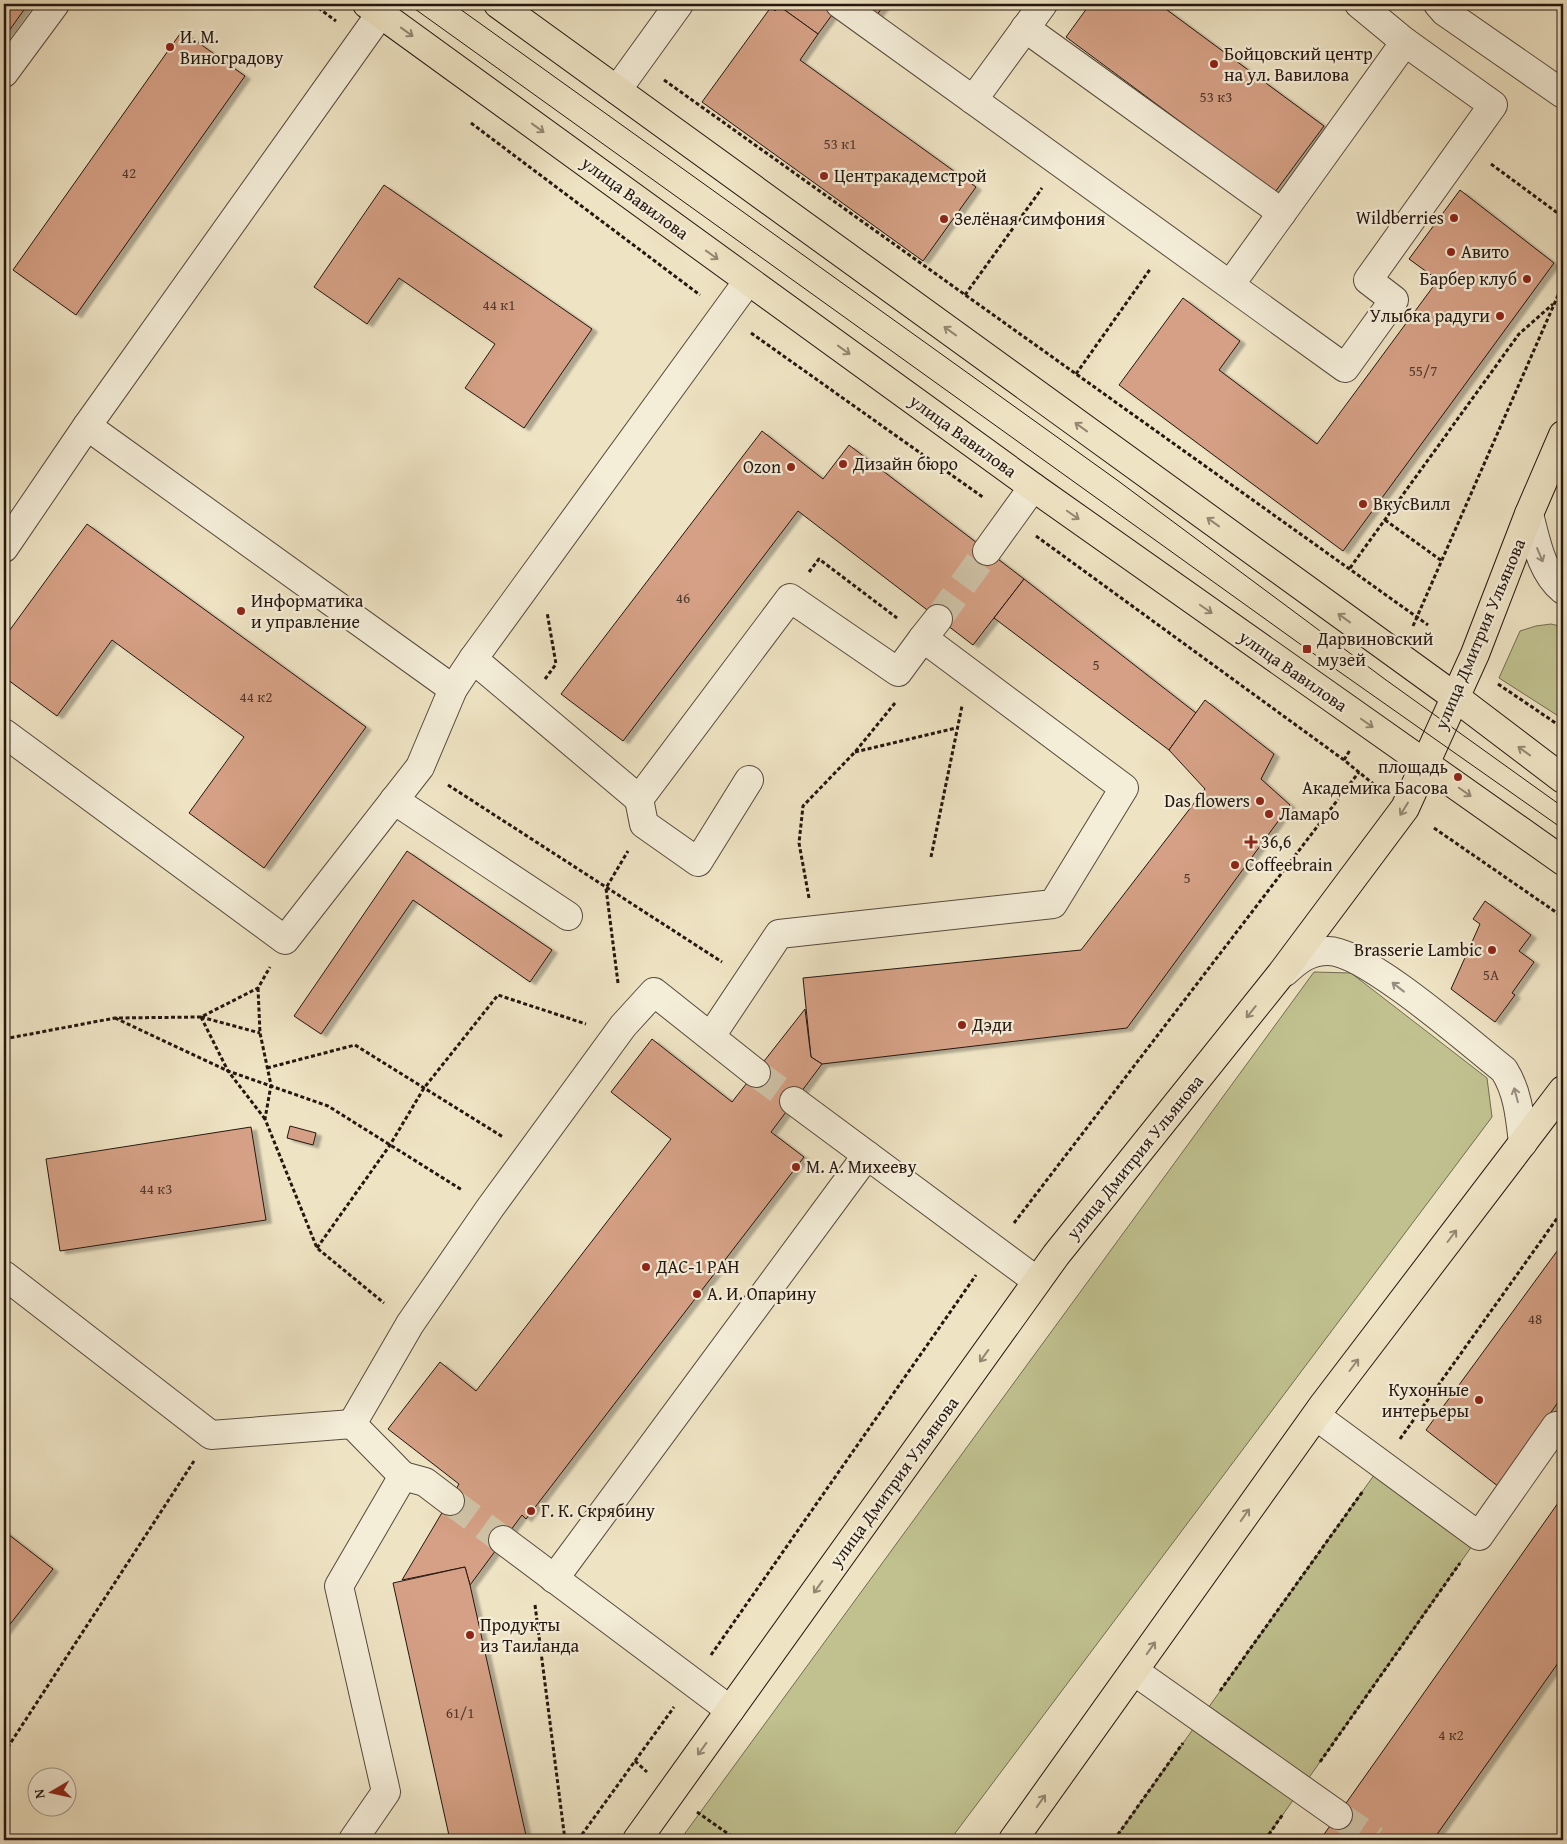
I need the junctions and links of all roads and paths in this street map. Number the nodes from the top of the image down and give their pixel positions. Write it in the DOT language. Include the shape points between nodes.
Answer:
graph roads {
  1 [pos="55,4"];
  2 [pos="313,4"];
  3 [pos="498,4"];
  4 [pos="679,4"];
  5 [pos="840,4"];
  6 [pos="1043,4"];
  7 [pos="1358,4"];
  8 [pos="1438,4"];
  9 [pos="1459,4"];
  10 [pos="374,9"];
  11 [pos="1025,28"];
  12 [pos="362,40"];
  13 [pos="1405,42"];
  14 [pos="637,61"];
  15 [pos="4,73"];
  16 [pos="1563,80"];
  17 [pos="617,90"];
  18 [pos="1563,94"];
  19 [pos="973,100"];
  20 [pos="464,118"];
  21 [pos="1060,162"];
  22 [pos="1498,169"];
  23 [pos="1282,213"];
  24 [pos="1563,217"];
  25 [pos="1170,242"];
  26 [pos="748,281"];
  27 [pos="1563,284"];
  28 [pos="1230,285"];
  29 [pos="965,294"];
  30 [pos="1555,302"];
  31 [pos="725,314"];
  32 [pos="1076,374"];
  33 [pos="87,426"];
  34 [pos="1563,435"];
  35 [pos="1033,487"];
  36 [pos="1529,514"];
  37 [pos="1011,518"];
  38 [pos="1385,520"];
  39 [pos="4,548"];
  40 [pos="987,551"];
  41 [pos="1442,561"];
  42 [pos="540,567"];
  43 [pos="1350,568"];
  44 [pos="1563,590"];
  45 [pos="790,598"];
  46 [pos="1417,618"];
  47 [pos="1428,625"];
  48 [pos="931,628"];
  49 [pos="1409,634"];
  50 [pos="473,658"];
  51 [pos="898,672"];
  52 [pos="970,674"];
  53 [pos="1496,676"];
  54 [pos="454,689"];
  55 [pos="1455,697"];
  56 [pos="528,705"];
  57 [pos="956,728"];
  58 [pos="1563,728"];
  59 [pos="4,733"];
  60 [pos="854,752"];
  61 [pos="1425,764"];
  62 [pos="420,767"];
  63 [pos="1359,772"];
  64 [pos="1563,779"];
  65 [pos="749,780"];
  66 [pos="1377,787"];
  67 [pos="394,800"];
  68 [pos="642,812"];
  69 [pos="1434,828"];
  70 [pos="931,857"];
  71 [pos="1563,861"];
  72 [pos="606,888"];
  73 [pos="568,916"];
  74 [pos="1563,917"];
  75 [pos="814,931"];
  76 [pos="285,940"];
  77 [pos="1281,974"];
  78 [pos="749,979"];
  79 [pos="258,988"];
  80 [pos="201,1017"];
  81 [pos="115,1018"];
  82 [pos="620,1030"];
  83 [pos="260,1033"];
  84 [pos="711,1036"];
  85 [pos="4,1038"];
  86 [pos="267,1068"];
  87 [pos="228,1071"];
  88 [pos="756,1073"];
  89 [pos="271,1085"];
  90 [pos="424,1088"];
  91 [pos="1563,1090"];
  92 [pos="794,1101"];
  93 [pos="265,1119"];
  94 [pos="1523,1143"];
  95 [pos="390,1145"];
  96 [pos="530,1154"];
  97 [pos="867,1155"];
  98 [pos="490,1208"];
  99 [pos="1563,1210"];
  100 [pos="317,1248"];
  101 [pos="994,1249"];
  102 [pos="4,1275"];
  103 [pos="1037,1282"];
  104 [pos="410,1324"];
  105 [pos="1316,1416"];
  106 [pos="352,1424"];
  107 [pos="1563,1428"];
  108 [pos="211,1435"];
  109 [pos="1382,1464"];
  110 [pos="403,1476"];
  111 [pos="450,1501"];
  112 [pos="1479,1536"];
  113 [pos="503,1540"];
  114 [pos="530,1560"];
  115 [pos="554,1579"];
  116 [pos="1134,1671"];
  117 [pos="693,1681"];
  118 [pos="730,1710"];
  119 [pos="1201,1718"];
  120 [pos="4,1753"];
  121 [pos="1301,1788"];
  122 [pos="1338,1815"];
  123 [pos="353,1840"];
  124 [pos="564,1840"];
  125 [pos="578,1840"];
  126 [pos="637,1840"];
  127 [pos="1013,1840"];
  128 [pos="1114,1840"];
  129 [pos="1265,1840"];
  1 -- 15 [label="street"];
  2 -- 12 [label="path"];
  3 -- 17 [label="main road"];
  4 -- 14 [label="street"];
  5 -- 19 [label="street"];
  6 -- 11 [label="street"];
  7 -- 13 [label="street"];
  8 -- 18 [label="street"];
  9 -- 16 [label="street" via="1474,27 1549,78"];
  10 -- 12 [label="street"];
  10 -- 26 [label="main road, улица Вавилова, one-way"];
  11 -- 19 [label="street"];
  11 -- 23 [label="street"];
  12 -- 33 [label="street"];
  13 -- 23 [label="street"];
  13 -- 28 [label="street" via="1493,105 1368,280 1394,300 1345,368"];
  14 -- 17 [label="street"];
  14 -- 29 [label="path"];
  55 -- 17 [label="main road, one-way"];
  19 -- 21 [label="street"];
  20 -- 31 [label="path"];
  21 -- 25 [label="street"];
  21 -- 29 [label="path"];
  22 -- 24 [label="path"];
  23 -- 28 [label="street"];
  25 -- 28 [label="street"];
  25 -- 32 [label="path"];
  26 -- 31 [label="street"];
  26 -- 35 [label="main road, улица Вавилова, one-way"];
  27 -- 30 [label="path"];
  29 -- 32 [label="path"];
  30 -- 38 [label="path" via="1520,334"];
  30 -- 41 [label="path"];
  31 -- 37 [label="path"];
  31 -- 42 [label="street"];
  32 -- 43 [label="path"];
  33 -- 39 [label="street"];
  33 -- 54 [label="street"];
  34 -- 36 [label="main road, улица Дмитрия Ульянова"];
  35 -- 37 [label="street"];
  35 -- 61 [label="main road, улица Вавилова, one-way"];
  36 -- 44 [label="street, one-way" via="1539,554 1555,583"];
  36 -- 55 [label="main road, улица Дмитрия Ульянова"];
  37 -- 40 [label="street"];
  37 -- 63 [label="path"];
  38 -- 41 [label="path"];
  38 -- 43 [label="path"];
  41 -- 46 [label="path"];
  42 -- 50 [label="street"];
  42 -- 56 [label="path" via="556,664"];
  43 -- 46 [label="path"];
  45 -- 48 [label="path" via="819,559"];
  45 -- 51 [label="street"];
  45 -- 68 [label="street"];
  46 -- 47 [label="path"];
  46 -- 49 [label="path"];
  48 -- 51 [label="street"];
  48 -- 52 [label="street"];
  50 -- 54 [label="street"];
  50 -- 56 [label="street"];
  51 -- 60 [label="path" via="894,706"];
  52 -- 57 [label="path"];
  52 -- 75 [label="street" via="1124,788 1054,904"];
  53 -- 58 [label="path" via="1498,686"];
  54 -- 62 [label="street"];
  55 -- 61 [label="main road, улица Дмитрия Ульянова"];
  64 -- 55 [label="main road, one-way"];
  56 -- 68 [label="street"];
  57 -- 60 [label="path"];
  57 -- 70 [label="path"];
  59 -- 76 [label="street"];
  60 -- 75 [label="path" via="803,806 800,843"];
  61 -- 71 [label="main road, улица Вавилова, one-way"];
  61 -- 77 [label="main road, улица Дмитрия Ульянова, one-way" via="1405,808"];
  62 -- 67 [label="street"];
  62 -- 72 [label="path"];
  63 -- 66 [label="path"];
  63 -- 101 [label="path"];
  65 -- 68 [label="street" via="698,862"];
  67 -- 73 [label="street"];
  67 -- 76 [label="street"];
  68 -- 72 [label="path"];
  69 -- 74 [label="path"];
  72 -- 78 [label="path"];
  72 -- 82 [label="path"];
  75 -- 78 [label="street" via="779,934"];
  76 -- 79 [label="path"];
  94 -- 77 [label="street, one-way" via="1518,1104 1504,1070 1377,971 1348,955 1317,951 1304,956"];
  77 -- 103 [label="main road, улица Дмитрия Ульянова, one-way"];
  78 -- 84 [label="street"];
  79 -- 80 [label="path"];
  79 -- 83 [label="path"];
  80 -- 81 [label="path"];
  80 -- 83 [label="path"];
  80 -- 87 [label="path"];
  81 -- 85 [label="path"];
  81 -- 87 [label="path"];
  82 -- 84 [label="street" via="654,992"];
  82 -- 90 [label="path" via="498,995"];
  82 -- 96 [label="street"];
  83 -- 86 [label="path"];
  84 -- 88 [label="street"];
  86 -- 89 [label="path"];
  86 -- 90 [label="path" via="355,1045"];
  87 -- 89 [label="path"];
  87 -- 93 [label="path"];
  89 -- 93 [label="path"];
  89 -- 95 [label="path" via="328,1106"];
  90 -- 95 [label="path"];
  90 -- 96 [label="path"];
  91 -- 94 [label="main road"];
  92 -- 97 [label="street"];
  93 -- 100 [label="path"];
  105 -- 94 [label="main road, one-way"];
  95 -- 98 [label="path"];
  95 -- 100 [label="path"];
  96 -- 98 [label="street"];
  97 -- 101 [label="street"];
  97 -- 115 [label="street"];
  98 -- 104 [label="street"];
  99 -- 109 [label="path"];
  100 -- 104 [label="path"];
  101 -- 103 [label="street"];
  101 -- 117 [label="path"];
  102 -- 108 [label="street"];
  103 -- 118 [label="main road, улица Дмитрия Ульянова, one-way"];
  104 -- 106 [label="street"];
  105 -- 109 [label="street"];
  116 -- 105 [label="main road, one-way"];
  106 -- 108 [label="street"];
  106 -- 110 [label="street"];
  107 -- 112 [label="street" via="1556,1426"];
  108 -- 120 [label="path"];
  109 -- 112 [label="street"];
  109 -- 119 [label="path"];
  110 -- 111 [label="street" via="425,1482"];
  110 -- 123 [label="street" via="339,1586 386,1792"];
  112 -- 121 [label="path"];
  113 -- 114 [label="street"];
  114 -- 115 [label="street"];
  114 -- 124 [label="path"];
  115 -- 117 [label="street"];
  116 -- 119 [label="street"];
  127 -- 116 [label="main road, one-way"];
  117 -- 118 [label="street"];
  117 -- 125 [label="path"];
  118 -- 126 [label="main road, улица Дмитрия Ульянова, one-way"];
  119 -- 121 [label="street"];
  119 -- 128 [label="path"];
  121 -- 122 [label="street"];
  121 -- 129 [label="path"];
}
